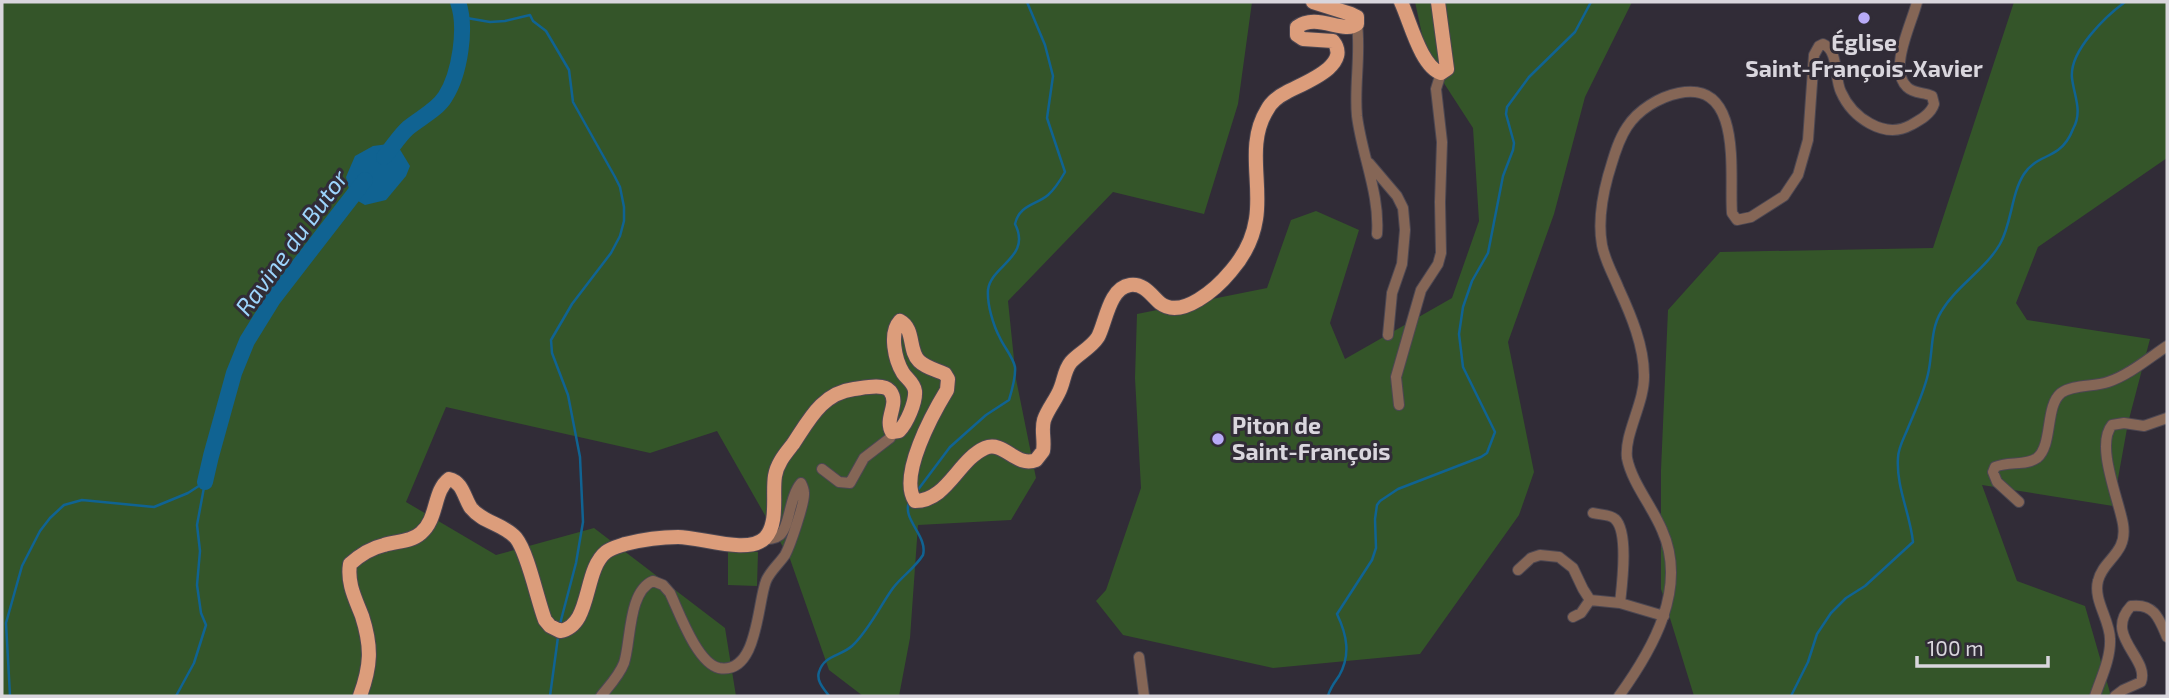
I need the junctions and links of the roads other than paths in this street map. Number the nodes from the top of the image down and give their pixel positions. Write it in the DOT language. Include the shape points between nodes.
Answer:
graph roads {
  1 [pos="1313,2"];
  2 [pos="1401,2"];
  3 [pos="1438,2"];
  4 [pos="1917,2"];
  5 [pos="1357,24"];
  6 [pos="1441,73"];
  7 [pos="1366,158"];
  8 [pos="1377,234"];
  9 [pos="1388,335"];
  10 [pos="2167,346"];
  11 [pos="1399,405"];
  12 [pos="2167,418"];
  13 [pos="894,432"];
  14 [pos="822,470"];
  15 [pos="2019,502"];
  16 [pos="1593,513"];
  17 [pos="763,539"];
  18 [pos="1518,570"];
  19 [pos="1590,600"];
  20 [pos="1619,603"];
  21 [pos="1664,616"];
  22 [pos="1573,617"];
  23 [pos="2167,636"];
  24 [pos="1139,657"];
  25 [pos="360,696"];
  26 [pos="601,696"];
  27 [pos="1144,696"];
  28 [pos="1619,696"];
  29 [pos="2095,696"];
  30 [pos="2115,696"];
  1 -- 5 [label="main road" via="1351,14 1357,17"];
  2 -- 6 [label="main road" via="1424,57"];
  3 -- 6 [label="main road" via="1447,69"];
  4 -- 21 [label="street" via="1900,72 1909,89 1932,96 1930,112 1895,130 1864,120 1841,93 1832,53 1827,45 1819,46 1814,55 1808,140 1798,175 1784,196 1751,217 1737,220 1732,213 1727,125 1718,105 1706,95 1689,91 1660,100 1628,125 1617,147 1605,188 1601,242 1642,352 1644,386 1628,442 1628,459 1669,550 1670,596"];
  5 -- 7 [label="street" via="1357,117"];
  5 -- 13 [label="main road" via="1348,29 1332,23 1297,27 1297,35 1303,39 1332,41 1337,50 1327,71 1278,97 1265,112 1255,152 1256,220 1246,252 1229,274 1195,302 1178,309 1167,307 1143,287 1132,284 1120,290 1096,340 1068,366 1045,417 1039,457 1024,462 999,448 984,449 942,489 915,501 909,487 920,444 948,382 945,374 918,360 909,330 900,321 894,332 896,353 915,394 903,427"];
  6 -- 11 [label="street" via="1436,89 1442,142 1441,253 1421,290 1396,377"];
  7 -- 8 [label="street"];
  7 -- 9 [label="street" via="1403,208 1402,264 1393,288"];
  10 -- 15 [label="street" via="2110,382 2061,393 2036,458 2002,464 1993,472 1997,482"];
  12 -- 29 [label="street" via="2144,426 2117,423 2108,430 2106,446 2124,534 2097,584 2110,638"];
  13 -- 14 [label="street" via="864,458 850,483 839,482"];
  13 -- 17 [label="main road" via="888,420 894,403 885,388 850,389 821,404 779,464 771,526"];
  16 -- 20 [label="street" via="1618,522 1623,552"];
  17 -- 25 [label="main road" via="748,546 678,537 614,548 597,564 578,619 571,628 560,631 550,626 542,613 516,537 476,513 458,483 449,479 421,534 383,545 350,564 348,575 370,655"];
  17 -- 26 [label="street" via="782,532 792,496 801,483 804,498 787,550 767,579 745,657 730,668 710,664 698,651 670,593 653,581 638,596 623,666"];
  18 -- 19 [label="street" via="1540,555 1559,557 1573,568"];
  19 -- 20 [label="street"];
  19 -- 22 [label="street"];
  20 -- 21 [label="street"];
  21 -- 28 [label="street"];
  23 -- 30 [label="street" via="2150,609 2132,606 2124,613 2125,637 2143,678"];
  24 -- 27 [label="street"];
}
